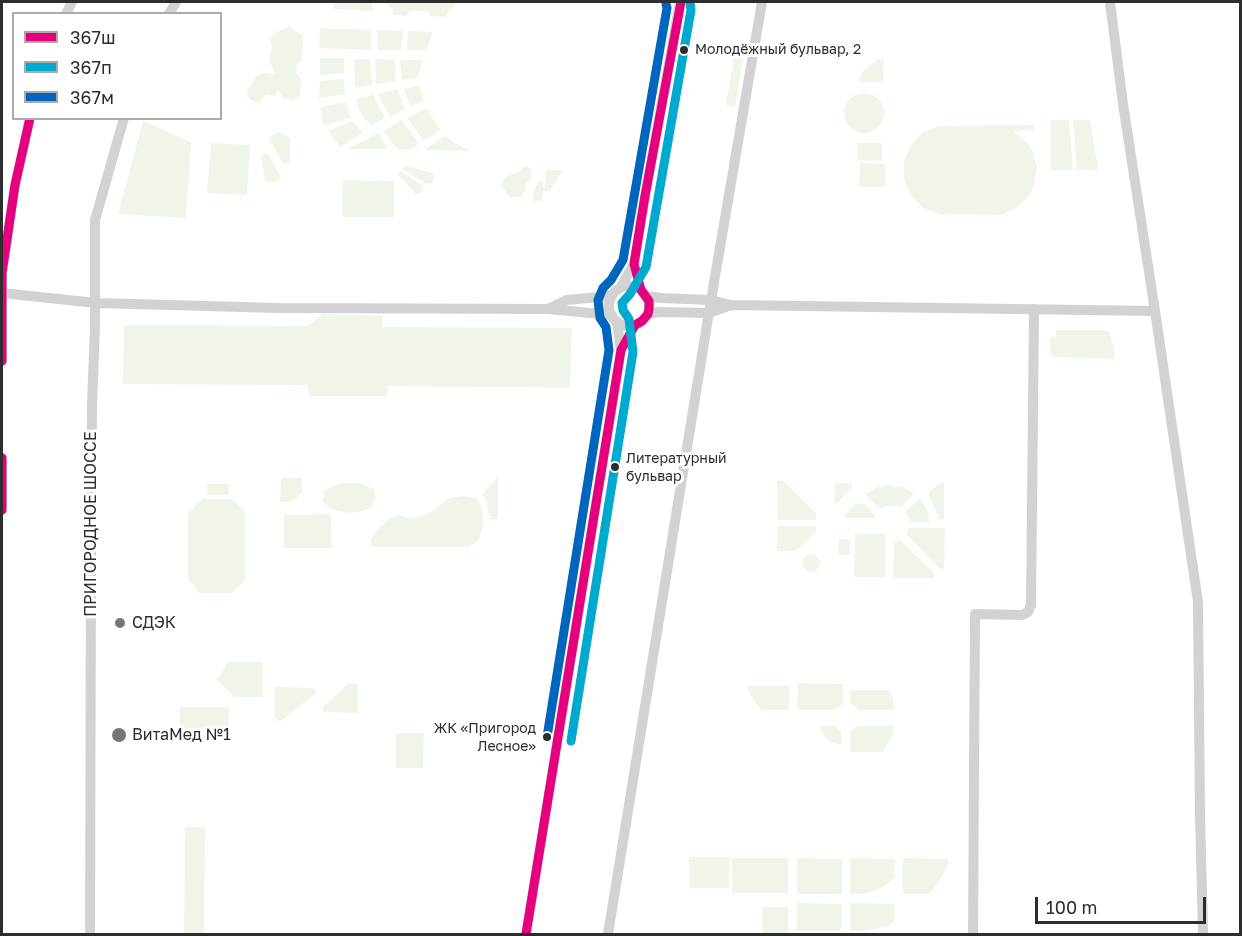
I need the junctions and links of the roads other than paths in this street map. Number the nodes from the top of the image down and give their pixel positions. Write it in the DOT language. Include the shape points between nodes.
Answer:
graph roads {
  1 [pos="762,2"];
  2 [pos="1110,2"];
  3 [pos="679,4"];
  4 [pos="30,120"];
  5 [pos="123,120"];
  6 [pos="634,264"];
  7 [pos="617,291"];
  8 [pos="2,293"];
  9 [pos="644,293"];
  10 [pos="711,300"];
  11 [pos="96,303"];
  12 [pos="731,305"];
  13 [pos="548,309"];
  14 [pos="1034,309"];
  15 [pos="1155,311"];
  16 [pos="709,313"];
  17 [pos="648,314"];
  18 [pos="615,318"];
  19 [pos="634,325"];
  20 [pos="621,350"];
  21 [pos="2,361"];
  22 [pos="2,458"];
  23 [pos="2,510"];
  24 [pos="90,934"];
  25 [pos="526,934"];
  26 [pos="608,934"];
  27 [pos="973,934"];
  28 [pos="1203,934"];
  1 -- 10 [label="street"];
  2 -- 15 [label="street"];
  3 -- 6 [label="street"];
  4 -- 8 [label="street" via="15,185"];
  5 -- 11 [label="street, ПРИГОРОДНОЕ ШОССЕ" via="95,220"];
  6 -- 7 [label="street"];
  6 -- 9 [label="street"];
  7 -- 9 [label="street" via="633,286"];
  7 -- 13 [label="street" via="567,300"];
  7 -- 18 [label="street" via="610,302"];
  8 -- 11 [label="street"];
  8 -- 21 [label="street"];
  9 -- 10 [label="street" via="661,298"];
  9 -- 17 [label="street"];
  10 -- 12 [label="street"];
  10 -- 16 [label="street"];
  11 -- 13 [label="street"];
  11 -- 24 [label="street, ПРИГОРОДНОЕ ШОССЕ" via="92,405"];
  12 -- 14 [label="street"];
  12 -- 16 [label="street"];
  13 -- 18 [label="street"];
  14 -- 15 [label="street"];
  14 -- 27 [label="street" via="1031,605 1022,615 975,614"];
  15 -- 28 [label="street" via="1198,602"];
  16 -- 17 [label="street"];
  16 -- 26 [label="street"];
  17 -- 19 [label="street"];
  18 -- 19 [label="street"];
  18 -- 20 [label="street"];
  19 -- 20 [label="street"];
  20 -- 25 [label="street"];
  22 -- 23 [label="street"];
}
